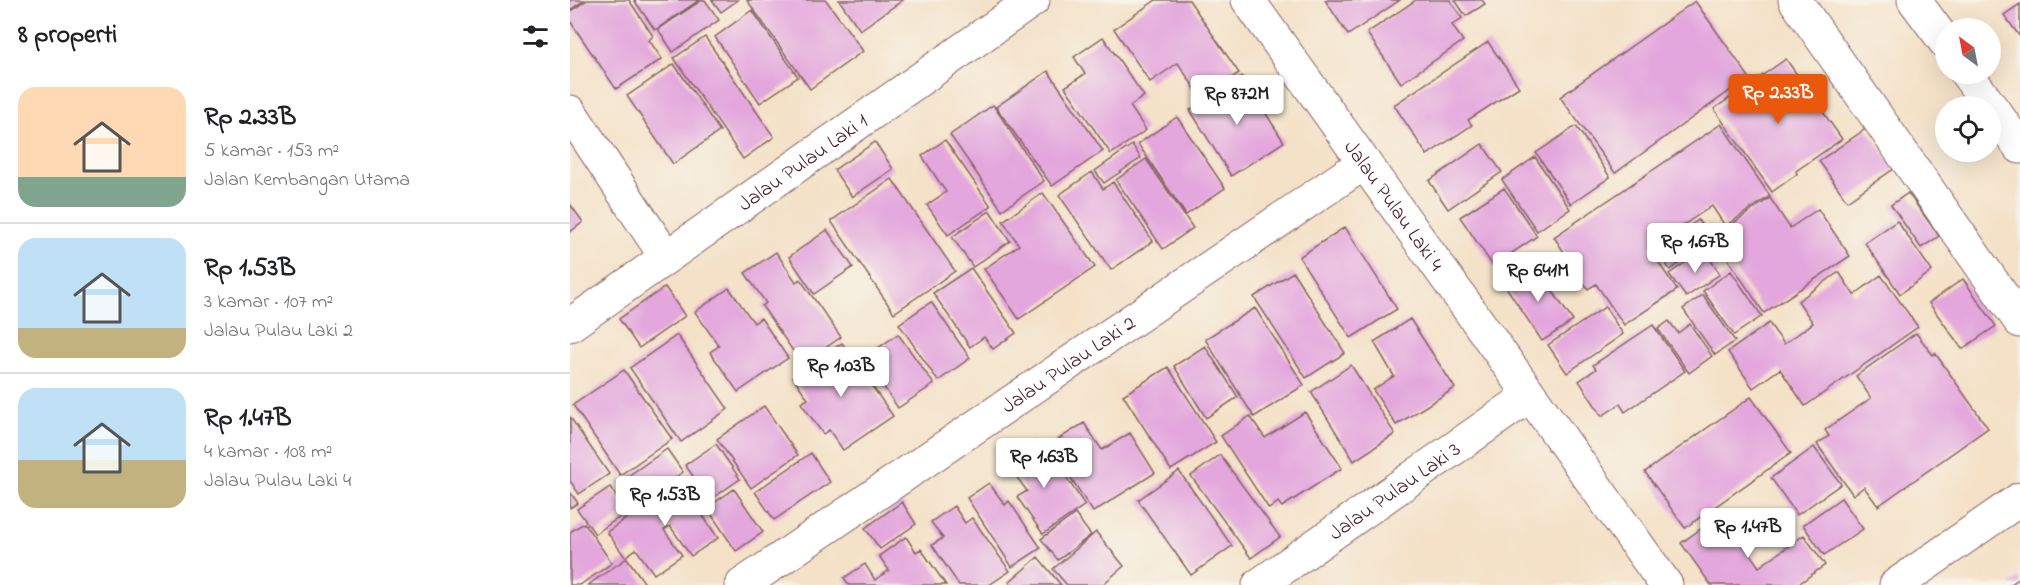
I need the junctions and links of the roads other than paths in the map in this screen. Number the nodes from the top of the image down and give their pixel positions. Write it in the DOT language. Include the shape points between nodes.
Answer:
graph roads {
  1 [pos="1033,0"];
  2 [pos="1248,0"];
  3 [pos="1795,0"];
  4 [pos="1914,0"];
  5 [pos="1935,28"];
  6 [pos="1974,84"];
  7 [pos="570,112"];
  8 [pos="2020,147"];
  9 [pos="1364,164"];
  10 [pos="666,257"];
  11 [pos="2020,321"];
  12 [pos="570,325"];
  13 [pos="1529,396"];
  14 [pos="2020,499"];
  15 [pos="742,585"];
  16 [pos="1259,585"];
  17 [pos="1666,585"];
  18 [pos="1896,585"];
  1 -- 10 [label="street, Jalau Pulau Laki 1"];
  2 -- 9 [label="street, Jalau Pulau Laki 4"];
  3 -- 11 [label="street"];
  4 -- 5 [label="street"];
  6 -- 8 [label="street"];
  7 -- 10 [label="street"];
  9 -- 13 [label="street, Jalau Pulau Laki 4"];
  9 -- 15 [label="street, Jalau Pulau Laki 2"];
  10 -- 12 [label="street, Jalau Pulau Laki 1"];
  13 -- 16 [label="street, Jalau Pulau Laki 3"];
  13 -- 17 [label="street, Jalau Pulau Laki 4"];
  14 -- 18 [label="street"];
}
